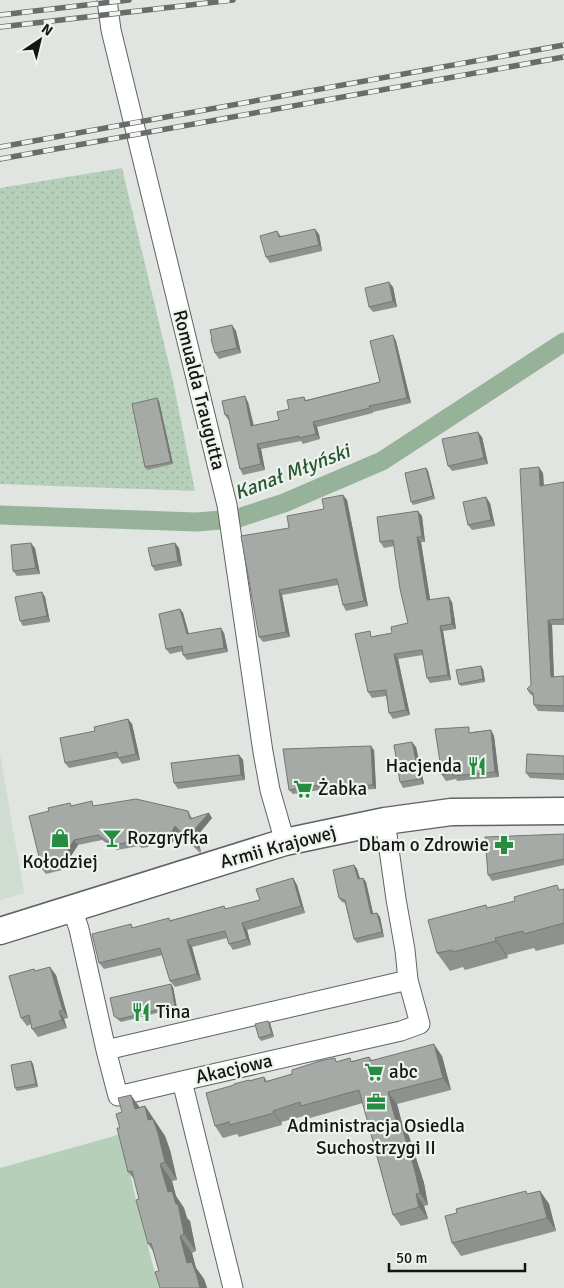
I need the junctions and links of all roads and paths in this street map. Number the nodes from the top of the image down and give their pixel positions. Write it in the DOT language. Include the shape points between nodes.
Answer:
graph roads {
  1 [pos="107,0"];
  2 [pos="564,811"];
  3 [pos="385,821"];
  4 [pos="285,842"];
  5 [pos="72,908"];
  6 [pos="0,931"];
  7 [pos="408,980"];
  8 [pos="106,1050"];
  9 [pos="182,1080"];
  10 [pos="233,1288"];
  1 -- 4 [label="street, Romualda Traugutta" via="111,30 226,504 265,762"];
  2 -- 3 [label="street, Armii Krajowej" via="451,812"];
  3 -- 4 [label="street, Armii Krajowej"];
  3 -- 7 [label="street, Akacjowa"];
  4 -- 5 [label="street, Armii Krajowej"];
  5 -- 6 [label="street, Armii Krajowej"];
  5 -- 8 [label="street"];
  7 -- 8 [label="street"];
  7 -- 9 [label="street, Akacjowa" via="420,1024 401,1032"];
  8 -- 9 [label="street" via="118,1096"];
  9 -- 10 [label="street, Akacjowa"];
}
